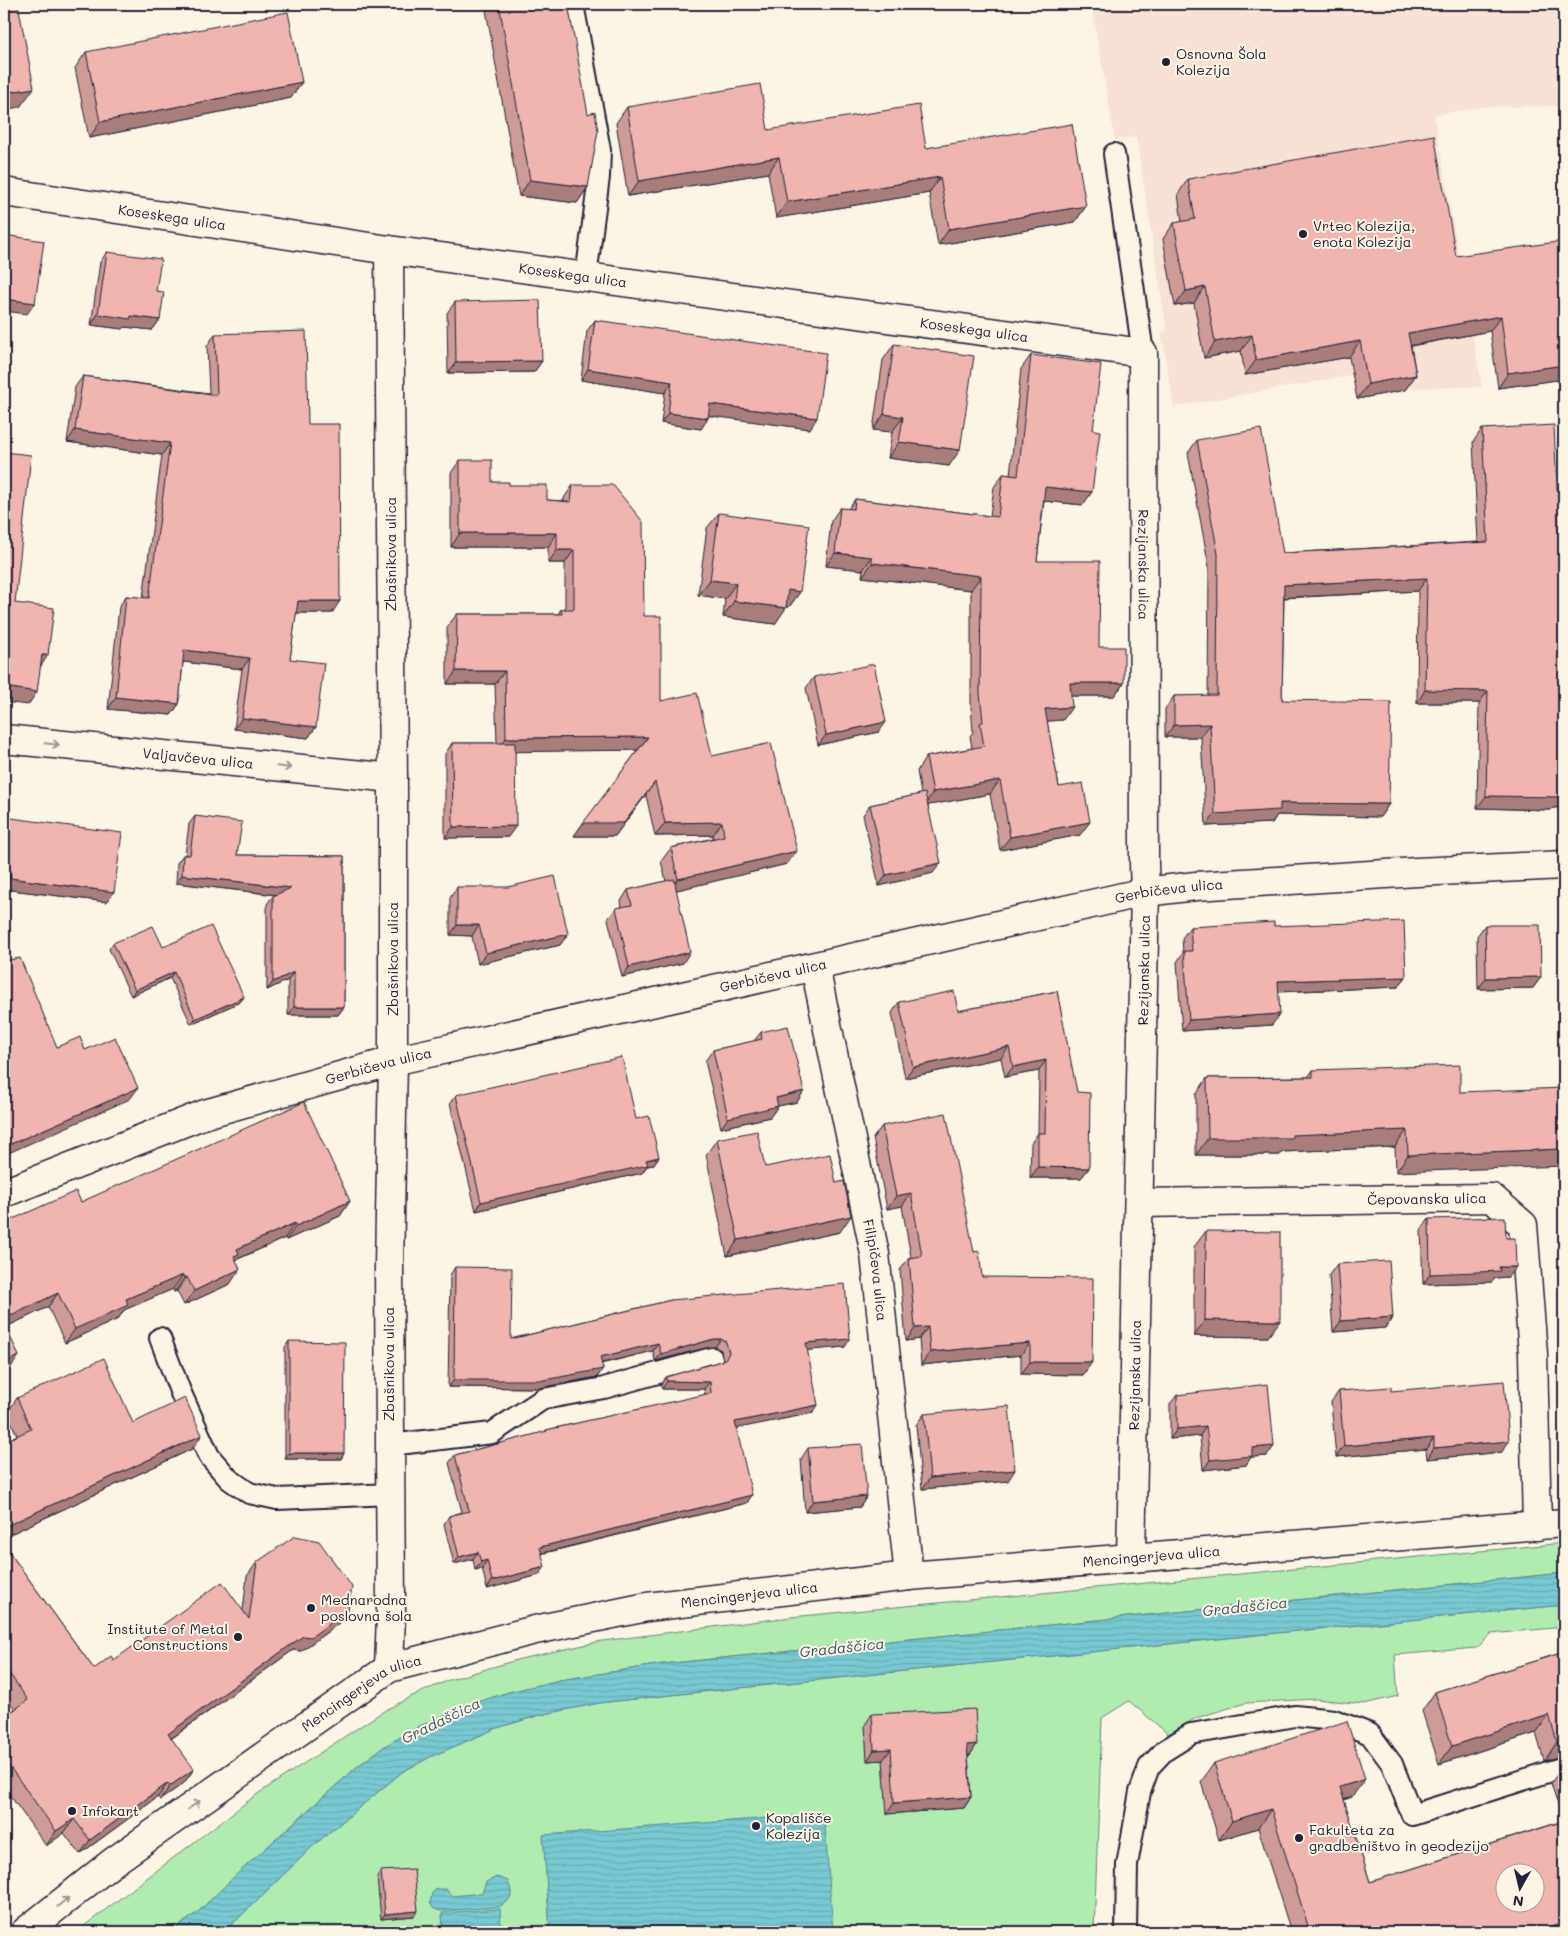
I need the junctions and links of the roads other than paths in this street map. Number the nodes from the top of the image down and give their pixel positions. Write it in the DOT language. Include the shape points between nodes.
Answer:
graph roads {
  1 [pos="573,4"];
  2 [pos="1114,154"];
  3 [pos="4,192"];
  4 [pos="389,250"];
  5 [pos="586,277"];
  6 [pos="1143,353"];
  7 [pos="4,739"];
  8 [pos="393,778"];
  9 [pos="1564,865"];
  10 [pos="1145,892"];
  11 [pos="815,967"];
  12 [pos="393,1061"];
  13 [pos="4,1194"];
  14 [pos="1139,1203"];
  15 [pos="160,1338"];
  16 [pos="712,1358"];
  17 [pos="390,1445"];
  18 [pos="391,1494"];
  19 [pos="1564,1522"];
  20 [pos="1536,1526"];
  21 [pos="1131,1558"];
  22 [pos="909,1576"];
  23 [pos="389,1668"];
  24 [pos="1564,1767"];
  25 [pos="25,1932"];
  26 [pos="1126,1932"];
  1 -- 5 [label="lane" via="600,150"];
  2 -- 6 [label="lane"];
  3 -- 4 [label="street, Koseskega ulica"];
  4 -- 5 [label="street, Koseskega ulica"];
  4 -- 8 [label="street, Zbašnikova ulica"];
  5 -- 6 [label="street, Koseskega ulica"];
  6 -- 10 [label="street, Rezijanska ulica"];
  7 -- 8 [label="street, Valjavčeva ulica, one-way"];
  8 -- 12 [label="street, Zbašnikova ulica"];
  9 -- 10 [label="street, Gerbičeva ulica" via="1196,886"];
  10 -- 11 [label="street, Gerbičeva ulica"];
  10 -- 14 [label="street, Rezijanska ulica"];
  11 -- 12 [label="street, Gerbičeva ulica"];
  11 -- 22 [label="street, Filipičeva ulica" via="875,1254"];
  12 -- 13 [label="street, Gerbičeva ulica" via="205,1114"];
  12 -- 17 [label="street, Zbašnikova ulica"];
  14 -- 20 [label="street, Čepovanska ulica" via="1492,1198 1524,1225 1533,1354"];
  14 -- 21 [label="street, Rezijanska ulica"];
  15 -- 18 [label="lane" via="208,1456 229,1479 250,1493 277,1498"];
  16 -- 17 [label="lane" via="604,1388 543,1399 492,1433"];
  17 -- 18 [label="street, Zbašnikova ulica"];
  18 -- 23 [label="street, Zbašnikova ulica"];
  19 -- 20 [label="street, Mencingerjeva ulica"];
  20 -- 21 [label="street, Mencingerjeva ulica"];
  21 -- 22 [label="street, Mencingerjeva ulica"];
  22 -- 23 [label="street, Mencingerjeva ulica" via="647,1607 536,1630"];
  25 -- 23 [label="street, Mencingerjeva ulica, one-way" via="113,1862"];
  24 -- 26 [label="lane" via="1412,1815 1392,1764 1370,1734 1334,1720 1295,1716 1192,1734 1164,1751 1148,1768 1140,1792 1126,1865"];
}
